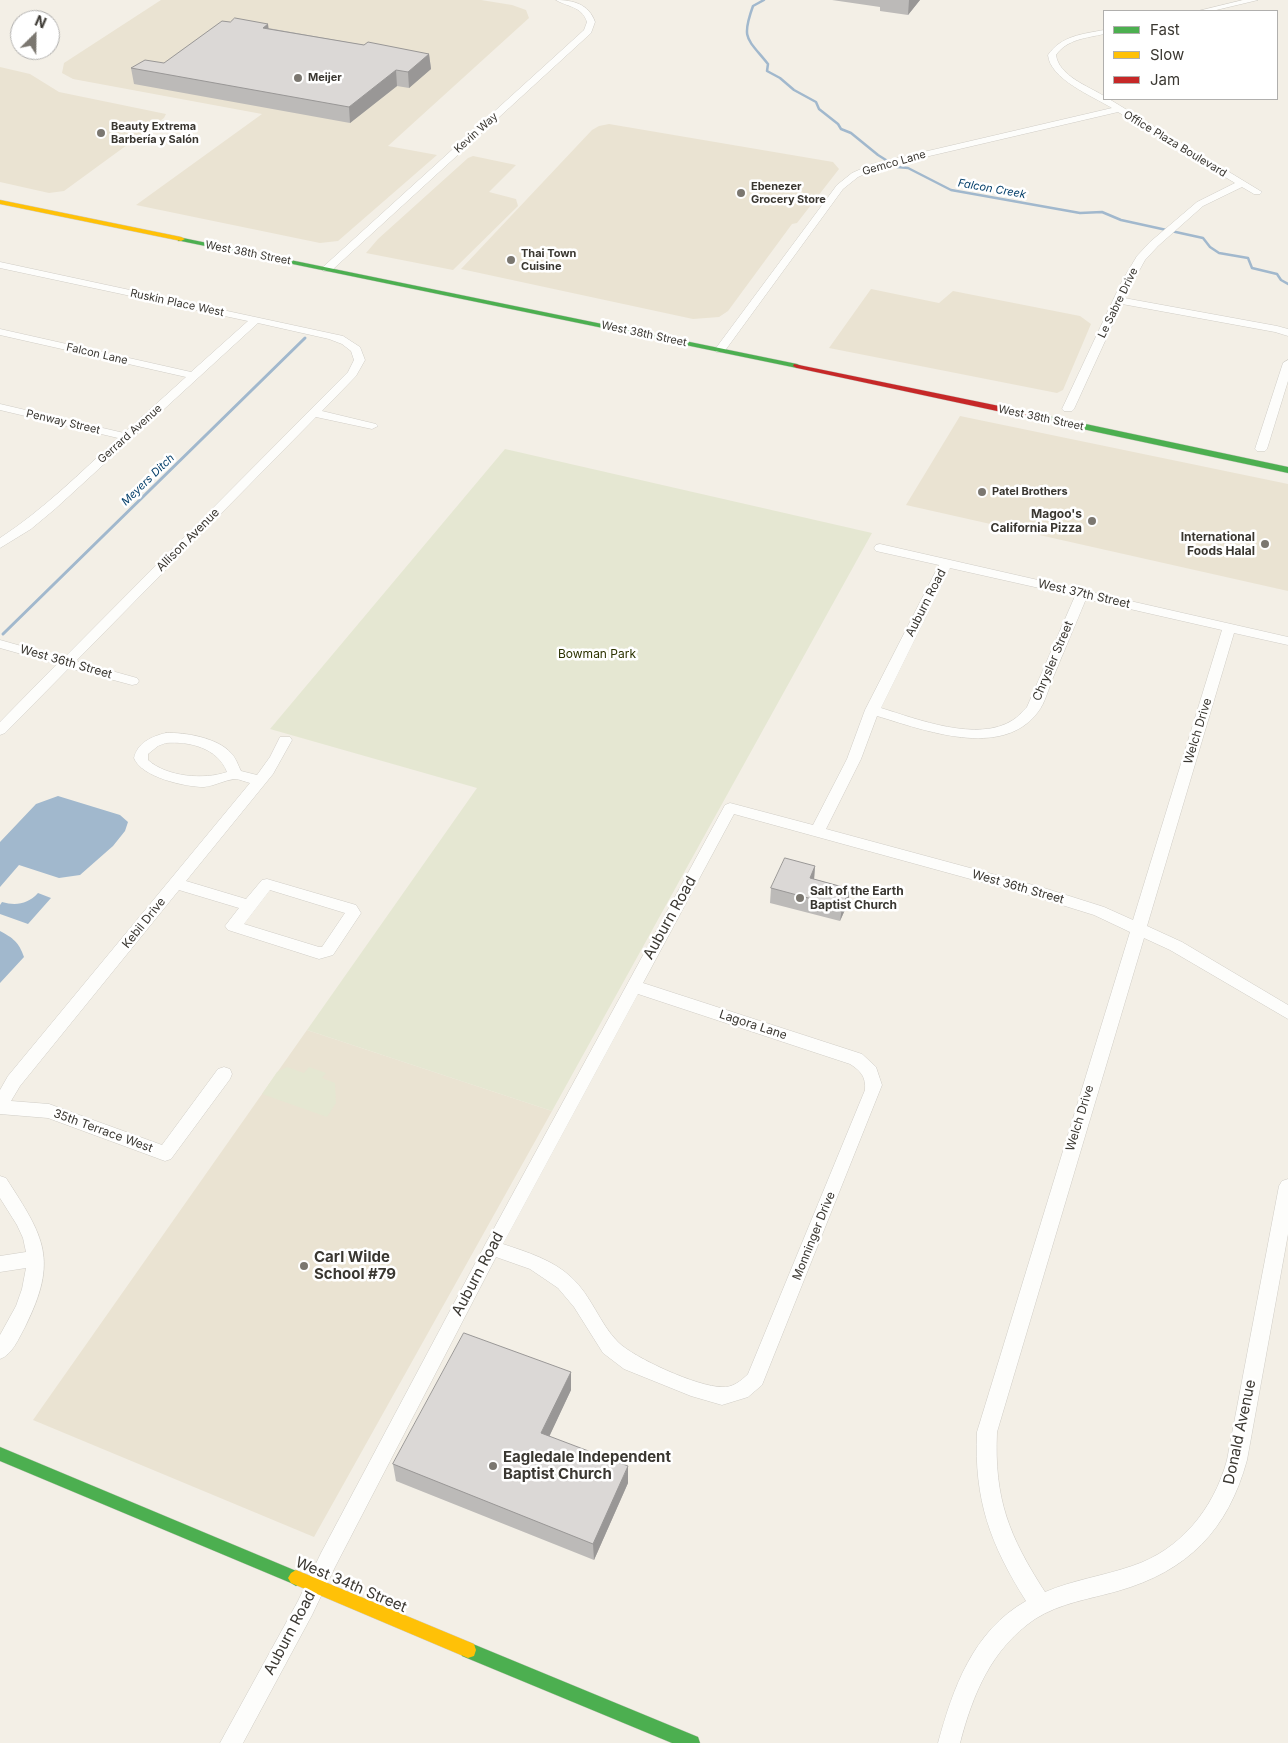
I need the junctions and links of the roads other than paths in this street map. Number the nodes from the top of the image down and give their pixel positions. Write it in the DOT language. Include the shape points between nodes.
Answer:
graph roads {
  1 [pos="560,0"];
  2 [pos="1254,0"];
  3 [pos="1207,10"];
  4 [pos="1103,32"];
  5 [pos="1103,99"];
  6 [pos="1104,100"];
  7 [pos="1119,109"];
  8 [pos="1241,184"];
  9 [pos="0,190"];
  10 [pos="1257,192"];
  11 [pos="40,198"];
  12 [pos="0,202"];
  13 [pos="115,213"];
  14 [pos="66,215"];
  15 [pos="333,257"];
  16 [pos="352,261"];
  17 [pos="0,265"];
  18 [pos="327,269"];
  19 [pos="1119,300"];
  20 [pos="255,320"];
  21 [pos="0,332"];
  22 [pos="1288,334"];
  23 [pos="352,345"];
  24 [pos="720,350"];
  25 [pos="1288,363"];
  26 [pos="194,376"];
  27 [pos="933,396"];
  28 [pos="0,408"];
  29 [pos="1068,409"];
  30 [pos="314,413"];
  31 [pos="372,426"];
  32 [pos="127,438"];
  33 [pos="1248,446"];
  34 [pos="1265,449"];
  35 [pos="1215,455"];
  36 [pos="1288,461"];
  37 [pos="1288,470"];
  38 [pos="0,544"];
  39 [pos="880,548"];
  40 [pos="946,563"];
  41 [pos="1082,594"];
  42 [pos="1229,628"];
  43 [pos="1288,641"];
  44 [pos="0,644"];
  45 [pos="67,663"];
  46 [pos="132,681"];
  47 [pos="872,710"];
  48 [pos="0,730"];
  49 [pos="285,740"];
  50 [pos="235,774"];
  51 [pos="260,780"];
  52 [pos="730,808"];
  53 [pos="818,832"];
  54 [pos="176,883"];
  55 [pos="249,906"];
  56 [pos="1138,928"];
  57 [pos="633,986"];
  58 [pos="1288,1013"];
  59 [pos="870,1071"];
  60 [pos="224,1074"];
  61 [pos="0,1106"];
  62 [pos="0,1183"];
  63 [pos="1288,1186"];
  64 [pos="492,1248"];
  65 [pos="34,1262"];
  66 [pos="0,1264"];
  67 [pos="0,1351"];
  68 [pos="0,1454"];
  69 [pos="315,1586"];
  70 [pos="1040,1604"];
  71 [pos="231,1743"];
  72 [pos="692,1743"];
  73 [pos="949,1743"];
  1 -- 15 [label="street, Kevin Way" via="585,11 591,22 588,31"];
  2 -- 3 [label="street"];
  4 -- 5 [label="street, Office Plaza Boulevard" via="1062,44 1053,52 1052,61 1063,75"];
  6 -- 7 [label="street, Office Plaza Boulevard"];
  7 -- 8 [label="street, Office Plaza Boulevard"];
  7 -- 24 [label="street, Gemco Lane" via="879,165 854,175 840,187"];
  8 -- 10 [label="street, Office Plaza Boulevard"];
  8 -- 19 [label="street, Le Sabre Drive" via="1209,199 1164,235 1137,264"];
  9 -- 11 [label="main road"];
  12 -- 14 [label="main road, West 38th Street"];
  13 -- 14 [label="main road" via="104,217"];
  14 -- 18 [label="main road, West 38th Street"];
  15 -- 16 [label="main road"];
  15 -- 18 [label="street, Kevin Way"];
  17 -- 20 [label="street, Ruskin Place West"];
  18 -- 24 [label="main road, West 38th Street"];
  19 -- 22 [label="street" via="1277,329"];
  19 -- 29 [label="street, Le Sabre Drive"];
  20 -- 23 [label="street, Ruskin Place West" via="329,335"];
  20 -- 26 [label="street, Gerrard Avenue"];
  21 -- 26 [label="street, Falcon Lane"];
  23 -- 30 [label="street, Allison Avenue" via="359,356 357,369"];
  24 -- 27 [label="main road, West 38th Street"];
  25 -- 34 [label="street"];
  26 -- 32 [label="street, Gerrard Avenue"];
  27 -- 29 [label="main road" via="1057,414"];
  27 -- 35 [label="main road, West 38th Street"];
  28 -- 32 [label="street, Penway Street"];
  30 -- 31 [label="street"];
  30 -- 45 [label="street, Allison Avenue"];
  32 -- 38 [label="street, Gerrard Avenue" via="41,515"];
  33 -- 34 [label="main road"];
  35 -- 36 [label="main road" via="1229,451"];
  35 -- 37 [label="main road, West 38th Street"];
  39 -- 40 [label="street, West 37th Street"];
  40 -- 41 [label="street, West 37th Street"];
  40 -- 47 [label="street, Auburn Road"];
  41 -- 42 [label="street, West 37th Street"];
  41 -- 47 [label="street, Chrysler Street" via="1033,709 1017,724 992,732 961,734"];
  42 -- 43 [label="street, West 37th Street"];
  42 -- 56 [label="street, Welch Drive"];
  44 -- 45 [label="street, West 36th Street"];
  45 -- 46 [label="street, West 36th Street"];
  45 -- 48 [label="street, Allison Avenue"];
  47 -- 53 [label="street, Auburn Road" via="854,759"];
  49 -- 51 [label="street, Kebil Drive" via="274,764"];
  50 -- 50 [label="street" via="229,759 220,751 189,740 164,738 154,741 140,757 151,770 200,783"];
  50 -- 51 [label="street"];
  51 -- 54 [label="street, Kebil Drive"];
  52 -- 53 [label="street, West 36th Street"];
  52 -- 57 [label="street, Auburn Road"];
  53 -- 56 [label="street, West 36th Street" via="1072,902"];
  54 -- 55 [label="street"];
  54 -- 61 [label="street, Kebil Drive" via="14,1081"];
  55 -- 55 [label="street" via="233,926 319,953 327,951 353,913 351,909 267,884"];
  56 -- 58 [label="street, West 36th Street" via="1188,953"];
  56 -- 70 [label="street, Welch Drive" via="987,1432 986,1483 994,1517 1008,1552"];
  57 -- 59 [label="street, Lagora Lane" via="856,1059"];
  57 -- 64 [label="street, Auburn Road"];
  59 -- 64 [label="street, Monninger Drive" via="873,1090 766,1355 756,1379 738,1393 714,1395 625,1359 606,1342 580,1300 556,1275 538,1264"];
  60 -- 61 [label="street, 35th Terrace West" via="165,1154 49,1111"];
  62 -- 65 [label="street" via="27,1227"];
  63 -- 70 [label="street, Donald Avenue" via="1237,1460 1221,1504 1196,1537 1156,1566"];
  64 -- 69 [label="street, Auburn Road"];
  65 -- 66 [label="street" via="25,1260"];
  65 -- 67 [label="street" via="26,1309"];
  68 -- 69 [label="main road, West 34th Street"];
  69 -- 71 [label="street, Auburn Road"];
  69 -- 72 [label="main road, West 34th Street"];
  70 -- 73 [label="street, Donald Avenue" via="1011,1623 982,1657 964,1690"];
}
